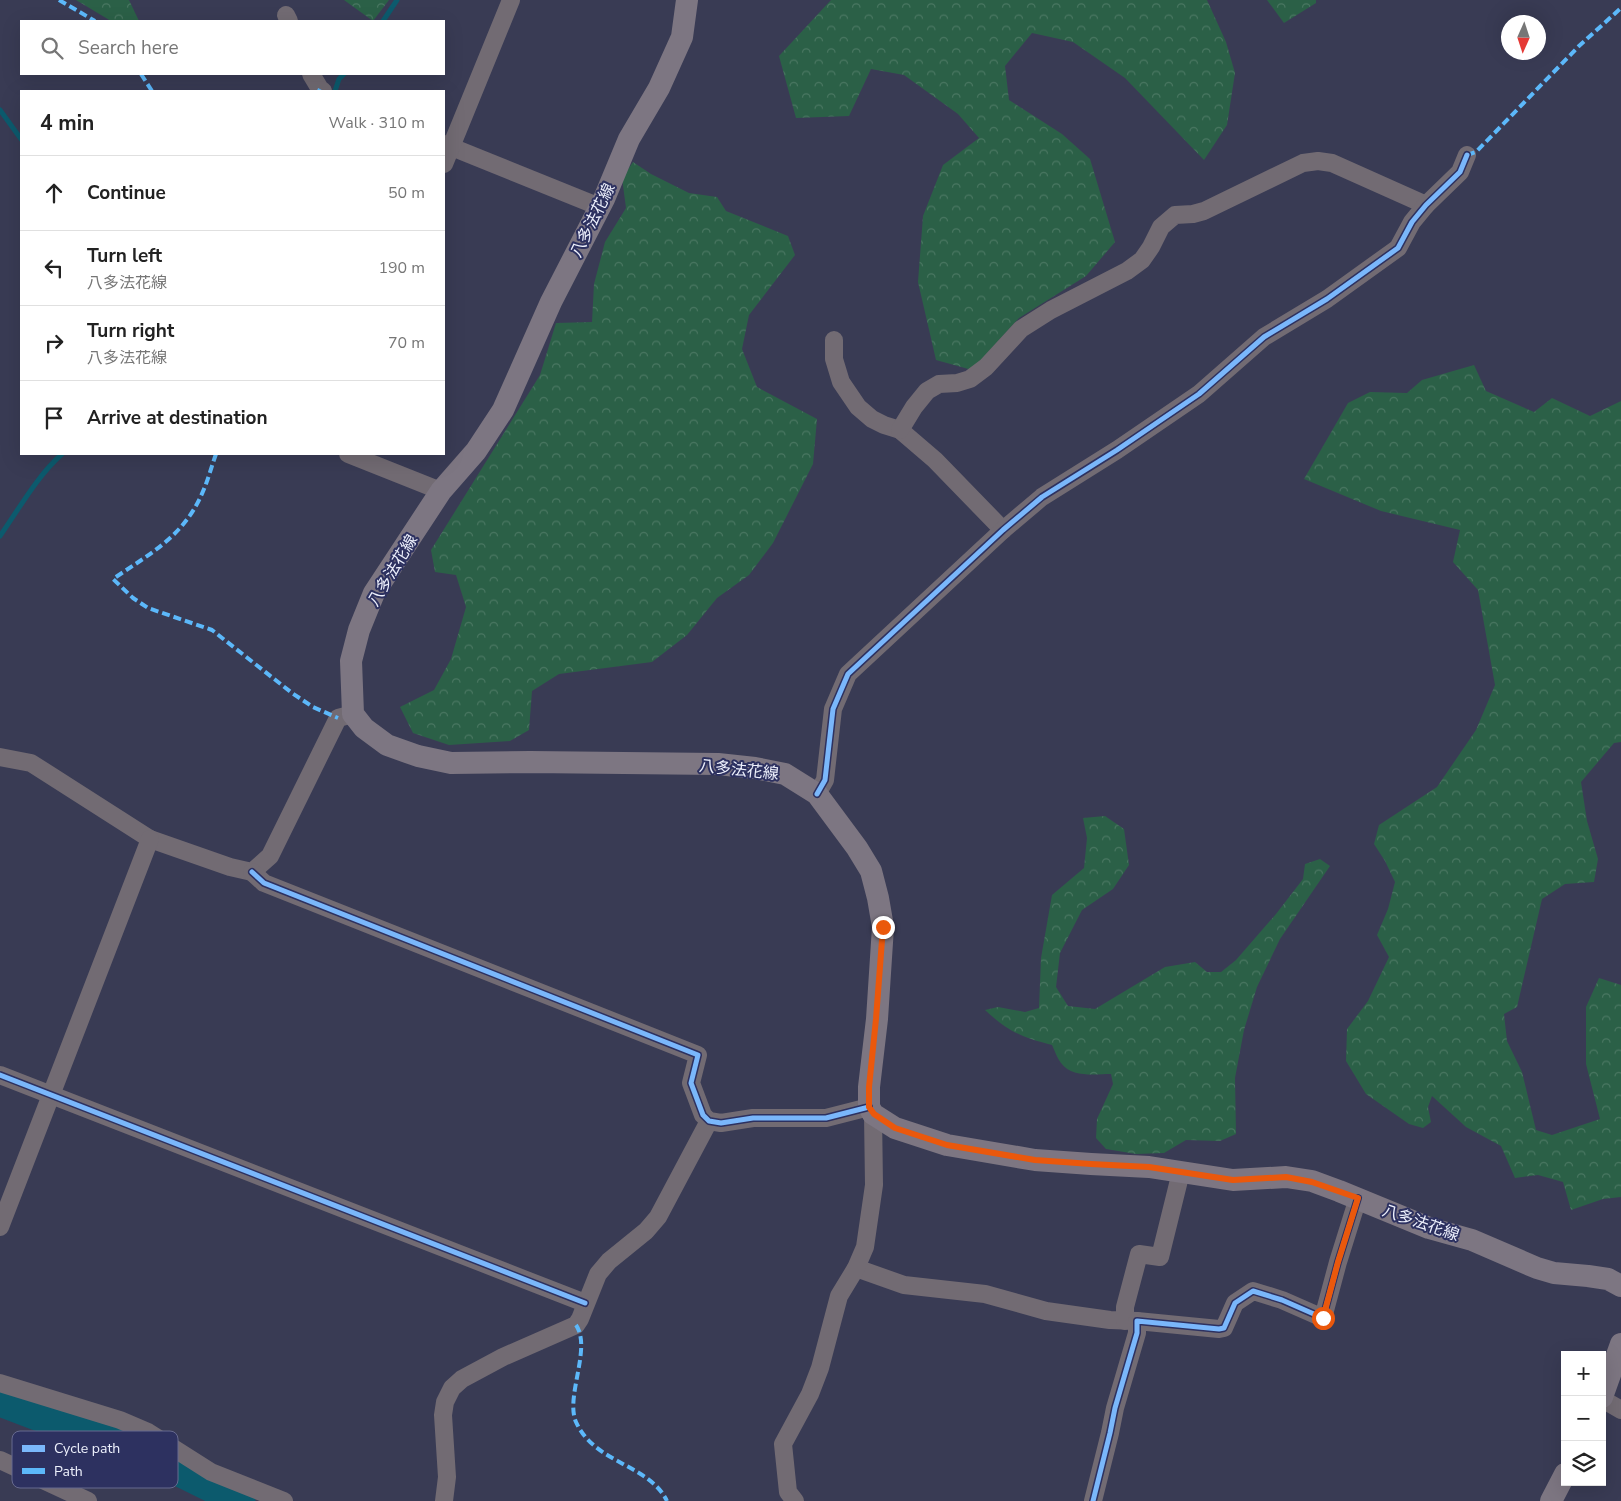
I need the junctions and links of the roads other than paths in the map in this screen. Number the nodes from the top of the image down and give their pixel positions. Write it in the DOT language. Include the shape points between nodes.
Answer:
graph roads {
  1 [pos="511,0"];
  2 [pos="687,0"];
  3 [pos="312,75"];
  4 [pos="322,90"];
  5 [pos="447,145"];
  6 [pos="1467,156"];
  7 [pos="445,158"];
  8 [pos="1426,204"];
  9 [pos="600,207"];
  10 [pos="834,340"];
  11 [pos="900,430"];
  12 [pos="351,455"];
  13 [pos="441,491"];
  14 [pos="1004,530"];
  15 [pos="353,714"];
  16 [pos="0,757"];
  17 [pos="818,794"];
  18 [pos="150,839"];
  19 [pos="252,872"];
  20 [pos="0,1074"];
  21 [pos="52,1095"];
  22 [pos="871,1110"];
  23 [pos="709,1121"];
  24 [pos="1181,1172"];
  25 [pos="1358,1198"];
  26 [pos="0,1227"];
  27 [pos="856,1268"];
  28 [pos="1621,1286"];
  29 [pos="585,1303"];
  30 [pos="1131,1321"];
  31 [pos="1621,1344"];
  32 [pos="0,1383"];
  33 [pos="1603,1396"];
  34 [pos="1606,1401"];
  35 [pos="1621,1410"];
  36 [pos="146,1431"];
  37 [pos="178,1451"];
  38 [pos="0,1460"];
  39 [pos="12,1466"];
  40 [pos="1561,1482"];
  41 [pos="60,1488"];
  42 [pos="88,1501"];
  43 [pos="284,1501"];
  44 [pos="444,1501"];
  45 [pos="795,1501"];
  46 [pos="1093,1501"];
  47 [pos="1551,1501"];
  1 -- 5 [label="street"];
  2 -- 9 [label="main road, 八多法花線" via="682,37 659,88 629,139"];
  3 -- 4 [label="street"];
  5 -- 7 [label="street"];
  5 -- 9 [label="street"];
  6 -- 8 [label="street" via="1460,172"];
  8 -- 11 [label="street" via="1332,163 1318,161 1303,163 1204,211 1175,215 1161,227 1142,260 1021,329 986,367 970,379 939,384 927,392"];
  8 -- 14 [label="street" via="1398,248 1327,299 1264,337 1199,394 1042,497"];
  9 -- 13 [label="main road, 八多法花線" via="551,302 503,410 476,450"];
  10 -- 11 [label="street" via="834,358 841,382 858,407 872,419"];
  11 -- 14 [label="street" via="935,460"];
  12 -- 13 [label="street"];
  13 -- 15 [label="main road, 八多法花線" via="374,593 359,630 351,661"];
  14 -- 17 [label="street" via="848,674 833,709 825,780"];
  15 -- 17 [label="main road, 八多法花線" via="364,728 387,745 451,763 718,764 785,774"];
  15 -- 19 [label="street" via="338,718 270,856"];
  16 -- 18 [label="street" via="31,763"];
  17 -- 22 [label="main road, 八多法花線" via="871,872 883,927 869,1087"];
  18 -- 19 [label="street"];
  18 -- 21 [label="street"];
  19 -- 23 [label="street" via="264,883 698,1055 692,1083 703,1115"];
  20 -- 21 [label="street"];
  21 -- 26 [label="street"];
  21 -- 29 [label="street"];
  22 -- 23 [label="street" via="826,1118"];
  22 -- 24 [label="main road, 八多法花線" via="895,1128 947,1145 1035,1160"];
  22 -- 27 [label="street" via="874,1185 865,1247"];
  23 -- 29 [label="street" via="658,1217 609,1261 598,1274"];
  24 -- 25 [label="main road, 八多法花線" via="1233,1180 1286,1177"];
  24 -- 30 [label="street" via="1160,1257 1139,1254 1125,1307"];
  25 -- 28 [label="main road, 八多法花線" via="1537,1268 1608,1279"];
  25 -- 30 [label="street" via="1323,1318 1253,1291 1235,1302 1224,1328 1219,1330"];
  27 -- 30 [label="street" via="904,1285 985,1294 1046,1311"];
  27 -- 45 [label="street" via="839,1296 810,1394 783,1444 788,1492"];
  29 -- 44 [label="street" via="576,1325 503,1357 452,1388 443,1415 447,1477"];
  30 -- 46 [label="street" via="1137,1333 1114,1408"];
  31 -- 33 [label="main road"];
  32 -- 36 [label="street"];
  34 -- 35 [label="street"];
  37 -- 43 [label="street" via="211,1472"];
  38 -- 39 [label="street"];
  40 -- 47 [label="main road"];
  41 -- 42 [label="street"];
}
